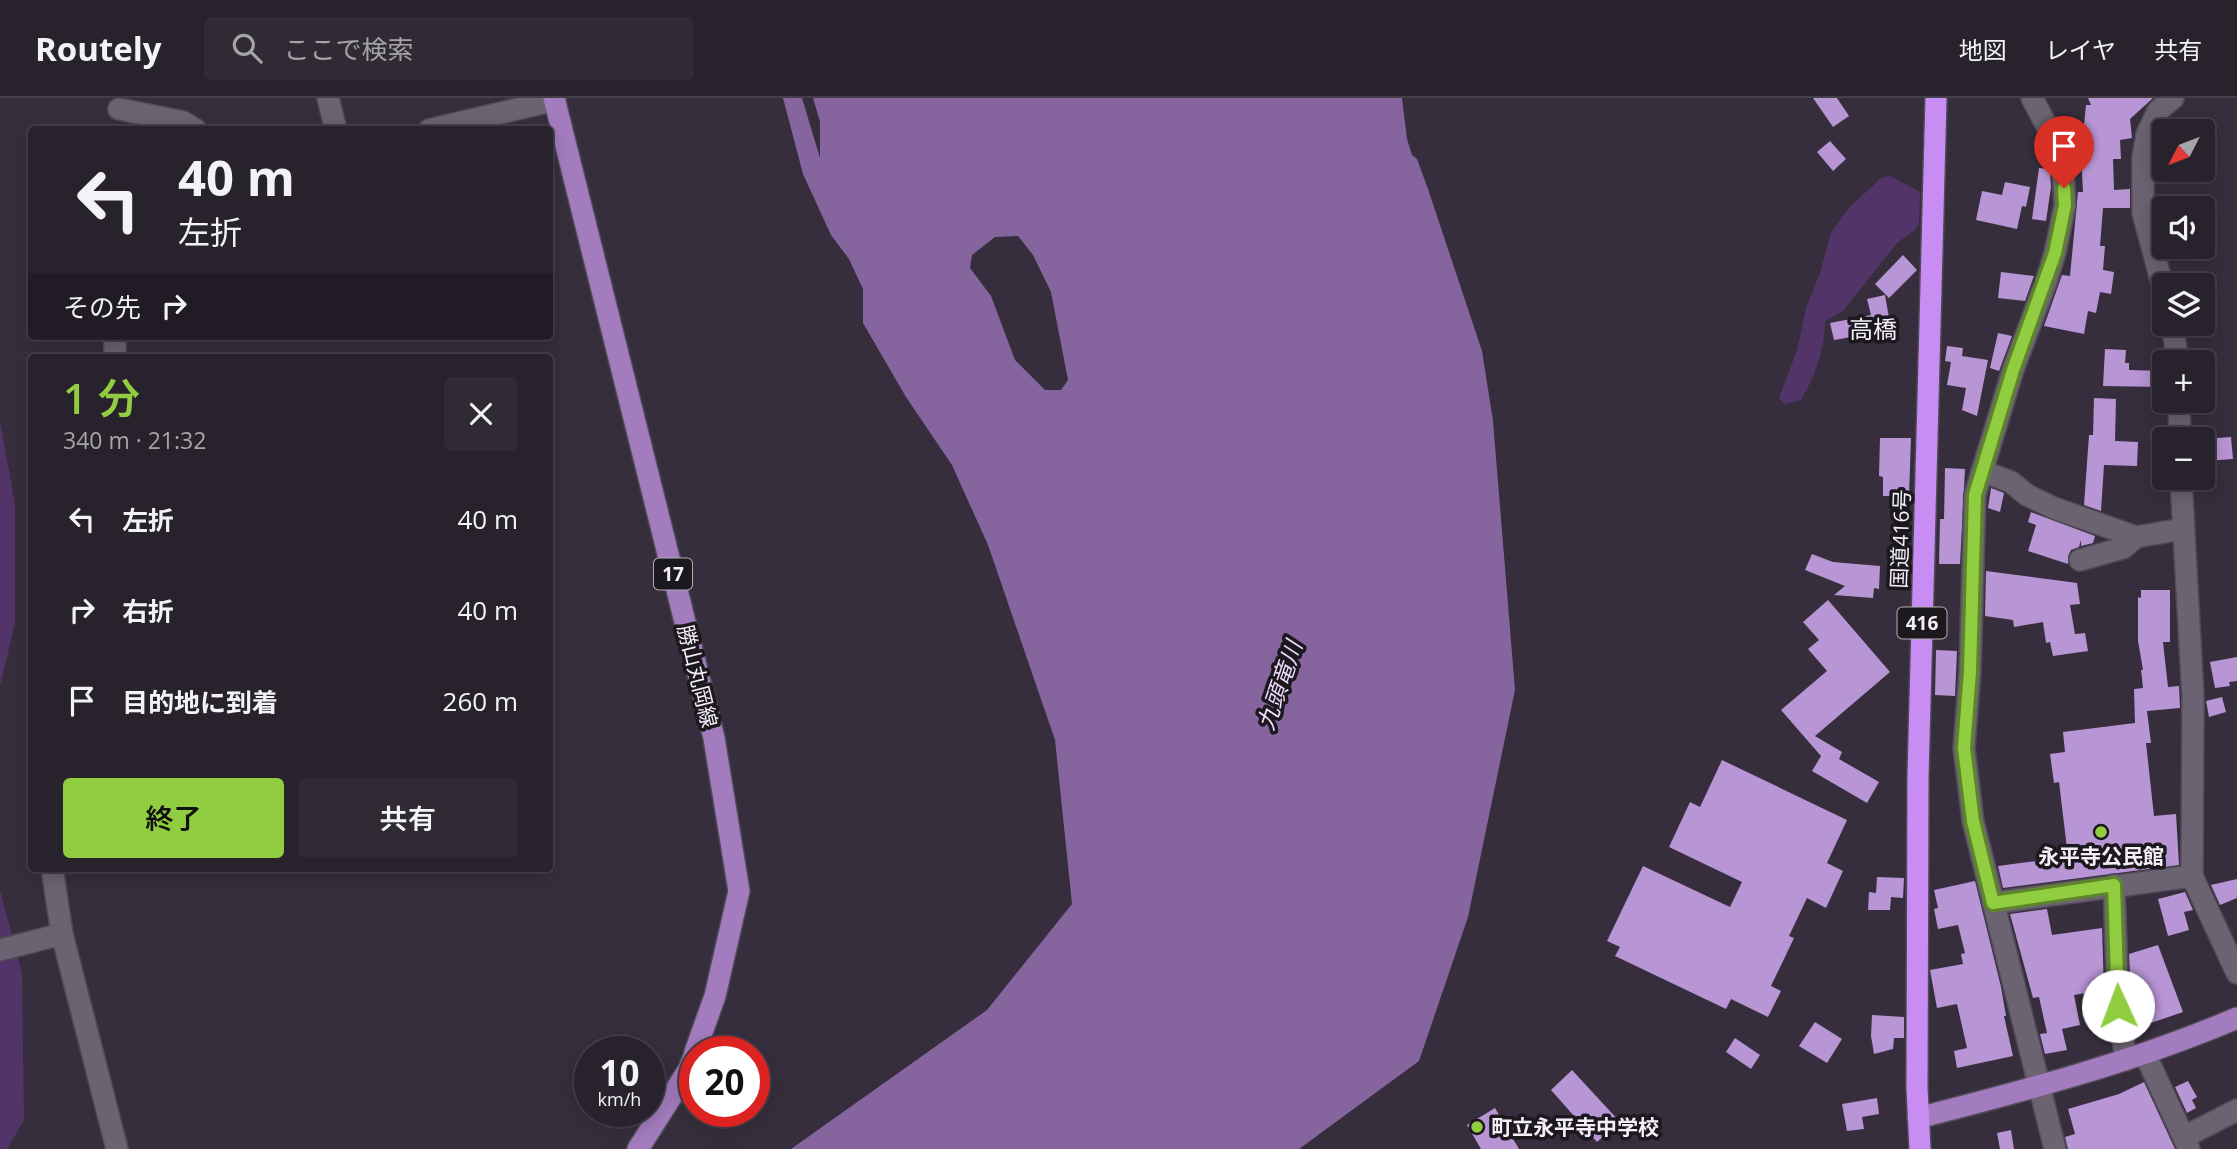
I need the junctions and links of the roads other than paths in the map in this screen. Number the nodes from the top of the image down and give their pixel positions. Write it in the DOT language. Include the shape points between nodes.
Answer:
graph roads {
  1 [pos="328,98"];
  2 [pos="1936,98"];
  3 [pos="2032,98"];
  4 [pos="2173,98"];
  5 [pos="555,99"];
  6 [pos="119,112"];
  7 [pos="190,126"];
  8 [pos="335,126"];
  9 [pos="445,126"];
  10 [pos="2159,273"];
  11 [pos="1982,471"];
  12 [pos="2181,490"];
  13 [pos="2183,529"];
  14 [pos="2136,537"];
  15 [pos="2080,559"];
  16 [pos="53,872"];
  17 [pos="2192,876"];
  18 [pos="2114,885"];
  19 [pos="1993,903"];
  20 [pos="62,934"];
  21 [pos="0,950"];
  22 [pos="2237,973"];
  23 [pos="2237,1018"];
  24 [pos="701,1036"];
  25 [pos="2135,1057"];
  26 [pos="679,1085"];
  27 [pos="2040,1087"];
  28 [pos="2237,1110"];
  29 [pos="1918,1118"];
  30 [pos="2186,1143"];
  31 [pos="117,1149"];
  32 [pos="638,1149"];
  33 [pos="1920,1149"];
  34 [pos="2055,1149"];
  1 -- 8 [label="street"];
  2 -- 29 [label="highway, 国道416号 / 416" via="1918,777"];
  3 -- 11 [label="street" via="2053,138 2063,171 2065,205 2046,282"];
  4 -- 10 [label="street" via="2158,111 2143,157 2143,213"];
  5 -- 9 [label="street"];
  5 -- 24 [label="main road, 勝山丸岡線 / 17" via="714,738 738,891 715,996"];
  6 -- 7 [label="street"];
  11 -- 14 [label="street" via="2054,508"];
  11 -- 19 [label="street" via="1975,495 1964,748 1973,821"];
  12 -- 13 [label="street"];
  13 -- 14 [label="street"];
  13 -- 17 [label="street" via="2193,698"];
  14 -- 15 [label="street" via="2123,548"];
  16 -- 20 [label="street"];
  17 -- 18 [label="street"];
  17 -- 22 [label="street"];
  18 -- 19 [label="street"];
  18 -- 25 [label="street" via="2118,1006"];
  19 -- 27 [label="street"];
  20 -- 21 [label="street"];
  20 -- 31 [label="street"];
  23 -- 25 [label="main road"];
  25 -- 27 [label="main road"];
  25 -- 30 [label="street"];
  26 -- 32 [label="main road, 勝山丸岡線 / 17"];
  27 -- 29 [label="main road"];
  27 -- 34 [label="street"];
  28 -- 30 [label="street"];
  29 -- 33 [label="highway, 国道416号 / 416"];
}
